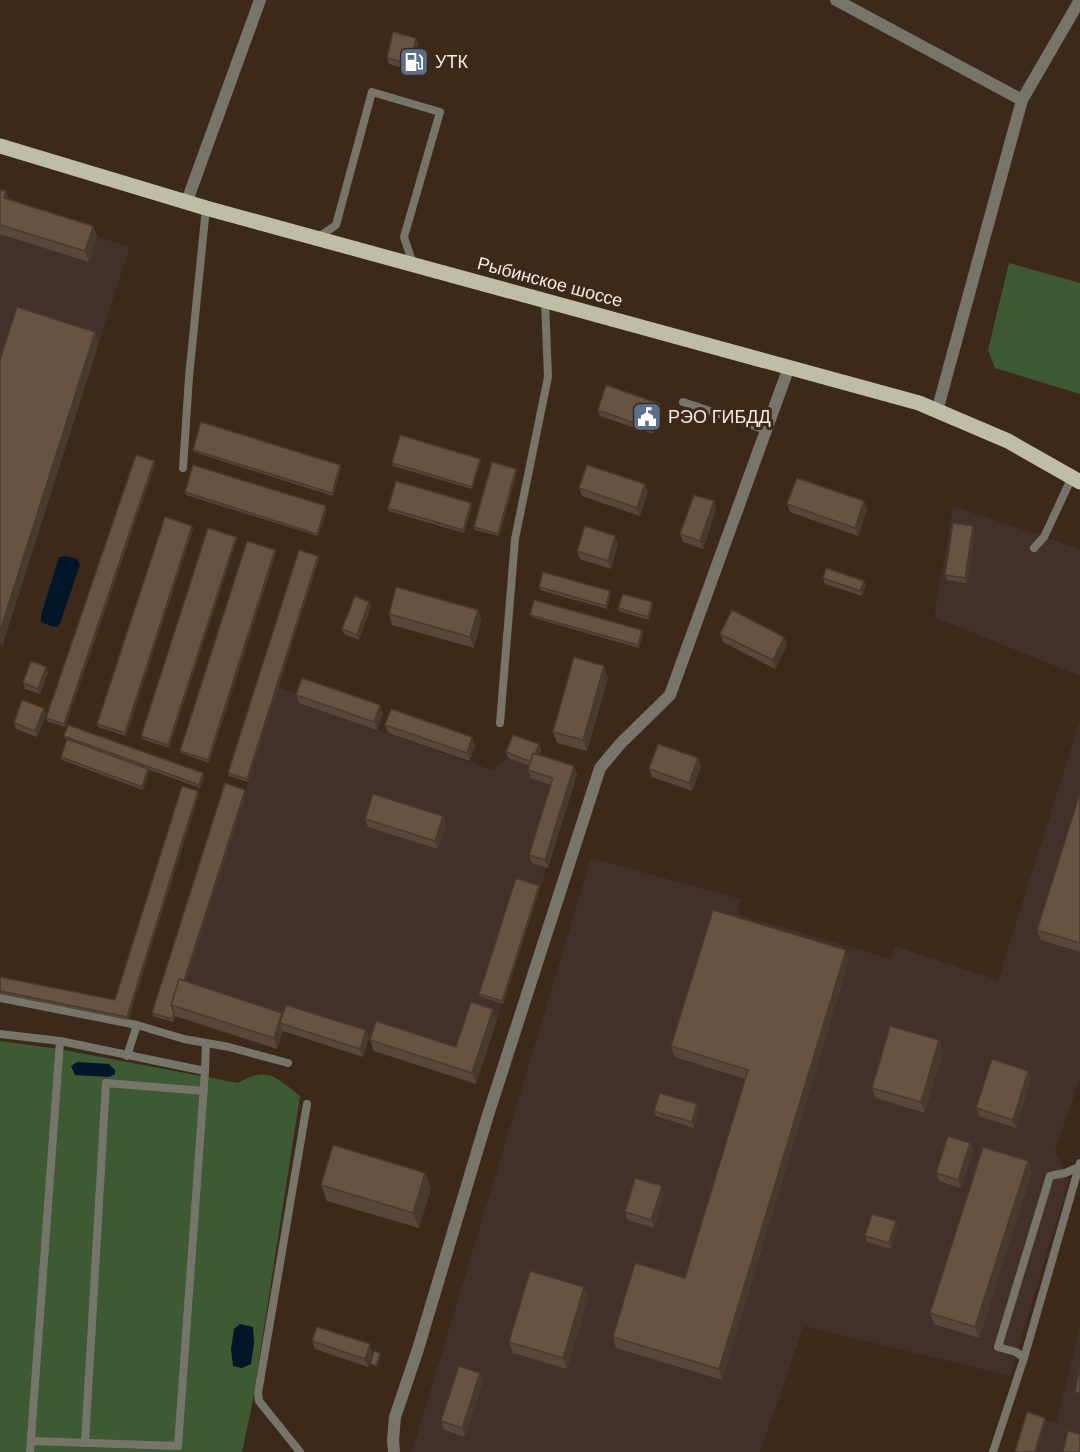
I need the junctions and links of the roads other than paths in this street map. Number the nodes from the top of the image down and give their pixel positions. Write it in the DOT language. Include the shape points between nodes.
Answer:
graph roads {
  1 [pos="260,0"];
  2 [pos="836,0"];
  3 [pos="1080,0"];
  4 [pos="1022,100"];
  5 [pos="0,146"];
  6 [pos="187,201"];
  7 [pos="206,208"];
  8 [pos="317,238"];
  9 [pos="413,265"];
  10 [pos="545,301"];
  11 [pos="789,367"];
  12 [pos="683,402"];
  13 [pos="937,411"];
  14 [pos="766,430"];
  15 [pos="183,468"];
  16 [pos="1076,480"];
  17 [pos="1034,548"];
  18 [pos="500,723"];
  19 [pos="0,998"];
  20 [pos="137,1025"];
  21 [pos="0,1034"];
  22 [pos="60,1041"];
  23 [pos="206,1043"];
  24 [pos="127,1056"];
  25 [pos="288,1063"];
  26 [pos="205,1071"];
  27 [pos="204,1091"];
  28 [pos="307,1104"];
  29 [pos="1079,1165"];
  30 [pos="1024,1358"];
  31 [pos="31,1441"];
  32 [pos="85,1443"];
  33 [pos="30,1452"];
  34 [pos="300,1452"];
  35 [pos="394,1452"];
  36 [pos="993,1452"];
  1 -- 6 [label="street"];
  2 -- 4 [label="street"];
  3 -- 4 [label="street"];
  4 -- 13 [label="street"];
  5 -- 6 [label="main road, Рыбинское шоссе"];
  6 -- 7 [label="main road, Рыбинское шоссе"];
  7 -- 8 [label="main road, Рыбинское шоссе"];
  7 -- 15 [label="lane"];
  8 -- 9 [label="main road, Рыбинское шоссе"];
  8 -- 9 [label="lane" via="336,225 372,92 440,112 404,237"];
  9 -- 10 [label="main road, Рыбинское шоссе"];
  10 -- 11 [label="main road, Рыбинское шоссе"];
  10 -- 18 [label="lane" via="548,377 515,539"];
  11 -- 13 [label="main road, Рыбинское шоссе"];
  11 -- 14 [label="street"];
  12 -- 14 [label="lane"];
  13 -- 16 [label="main road, Рыбинское шоссе" via="1008,441"];
  14 -- 35 [label="street" via="670,695 600,768 395,1417"];
  16 -- 17 [label="lane"];
  19 -- 20 [label="lane"];
  20 -- 23 [label="lane"];
  20 -- 24 [label="lane"];
  21 -- 22 [label="lane"];
  22 -- 24 [label="lane"];
  22 -- 31 [label="lane"];
  23 -- 25 [label="lane"];
  23 -- 26 [label="lane"];
  24 -- 26 [label="lane"];
  26 -- 27 [label="lane"];
  27 -- 32 [label="lane" via="178,1446"];
  27 -- 32 [label="lane" via="106,1083"];
  28 -- 34 [label="lane" via="258,1393 259,1401"];
  29 -- 30 [label="lane"];
  29 -- 30 [label="lane" via="1050,1176 998,1347"];
  30 -- 36 [label="lane"];
  31 -- 32 [label="lane"];
  31 -- 33 [label="lane"];
}
